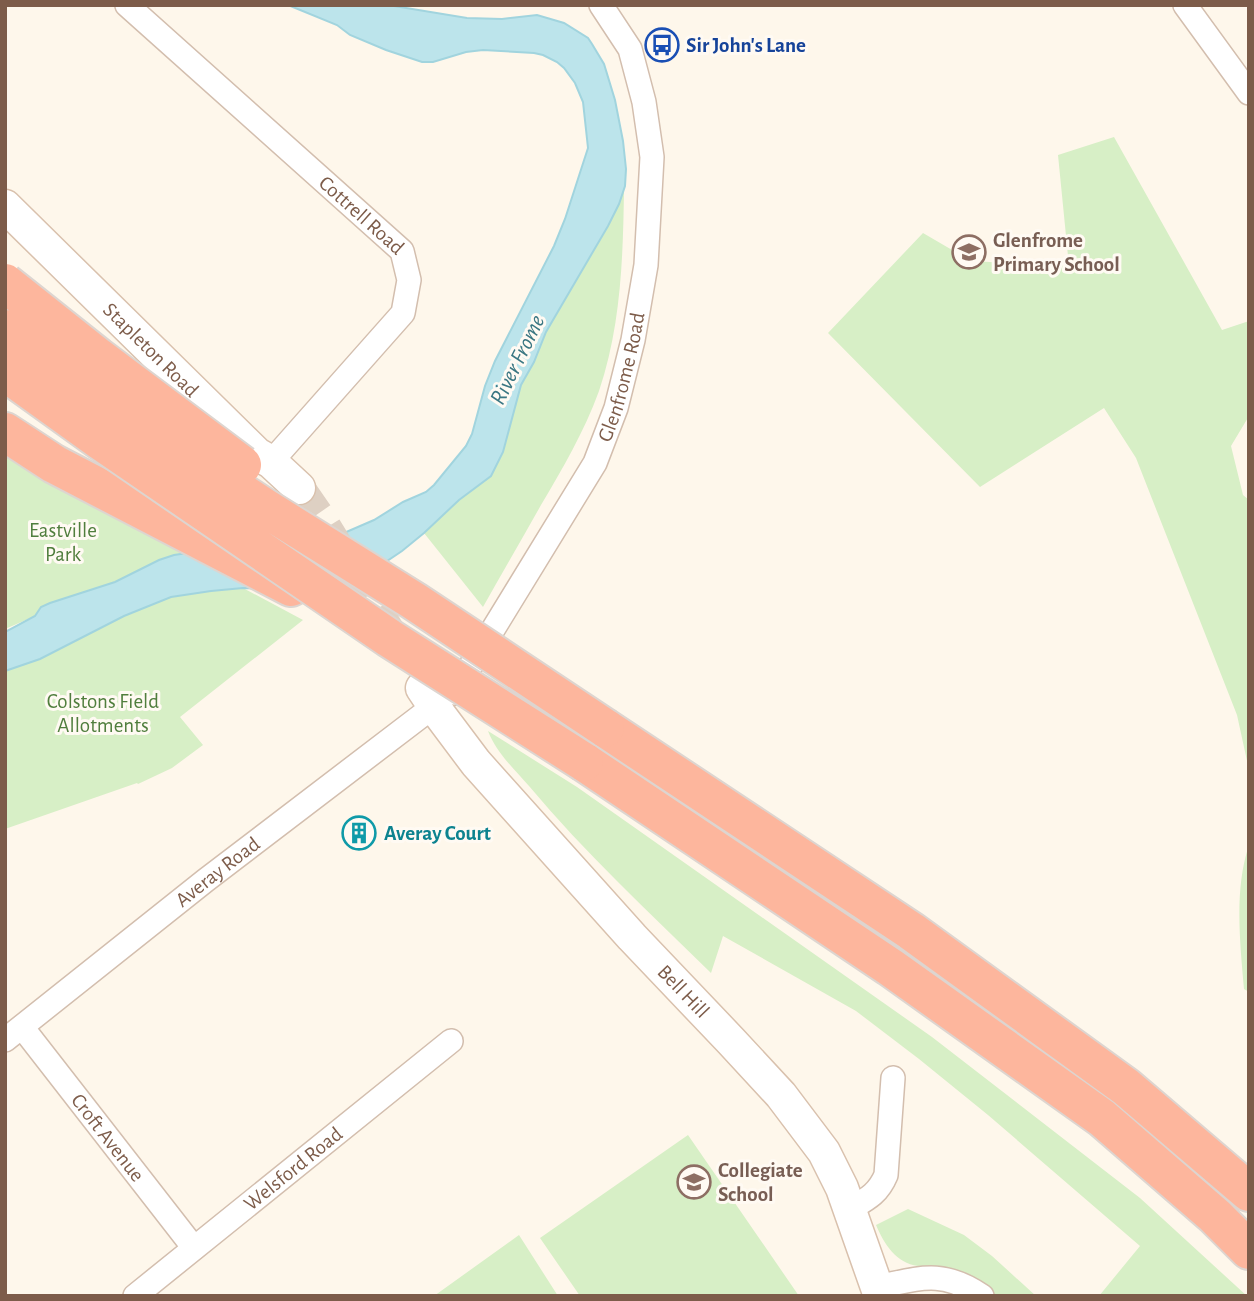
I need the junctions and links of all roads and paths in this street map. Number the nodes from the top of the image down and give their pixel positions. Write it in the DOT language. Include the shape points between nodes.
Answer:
graph roads {
  1 [pos="127,5"];
  2 [pos="601,5"];
  3 [pos="1185,5"];
  4 [pos="1249,93"];
  5 [pos="5,206"];
  6 [pos="5,283"];
  7 [pos="104,303"];
  8 [pos="5,329"];
  9 [pos="5,372"];
  10 [pos="5,396"];
  11 [pos="90,404"];
  12 [pos="5,432"];
  13 [pos="264,458"];
  14 [pos="299,488"];
  15 [pos="414,601"];
  16 [pos="389,638"];
  17 [pos="432,703"];
  18 [pos="14,1034"];
  19 [pos="451,1041"];
  20 [pos="893,1078"];
  21 [pos="1249,1192"];
  22 [pos="850,1209"];
  23 [pos="194,1248"];
  24 [pos="1249,1250"];
  25 [pos="878,1291"];
  26 [pos="135,1296"];
  27 [pos="982,1296"];
  1 -- 13 [label="street, Cottrell Road" via="402,251 409,280 403,313"];
  2 -- 17 [label="street, Glenfrome Road" via="630,49 652,157 646,265 634,340 595,463"];
  3 -- 4 [label="street"];
  5 -- 7 [label="main road, Stapleton Road"];
  6 -- 15 [label="highway, bridge"];
  7 -- 11 [label="main road" via="118,335 119,350 117,363"];
  7 -- 13 [label="main road, Stapleton Road"];
  8 -- 15 [label="highway, bridge" via="163,442"];
  9 -- 16 [label="highway, bridge"];
  10 -- 11 [label="main road"];
  11 -- 13 [label="main road" via="172,423"];
  12 -- 16 [label="highway, bridge" via="54,464"];
  13 -- 14 [label="main road, Stapleton Road"];
  15 -- 21 [label="highway, bridge" via="911,931 1126,1087"];
  16 -- 24 [label="highway, bridge" via="890,967 1102,1118"];
  17 -- 18 [label="street, Averay Road"];
  17 -- 22 [label="main road, Bell Hill" via="476,763 545,842 781,1095 824,1152"];
  18 -- 23 [label="street, Croft Avenue"];
  19 -- 23 [label="street, Welsford Road"];
  20 -- 22 [label="street" via="879,1157 886,1175 877,1191"];
  22 -- 25 [label="main road, Bell Hill"];
  23 -- 26 [label="street, Welsford Road"];
  25 -- 27 [label="street" via="939,1278 959,1282"];
}
